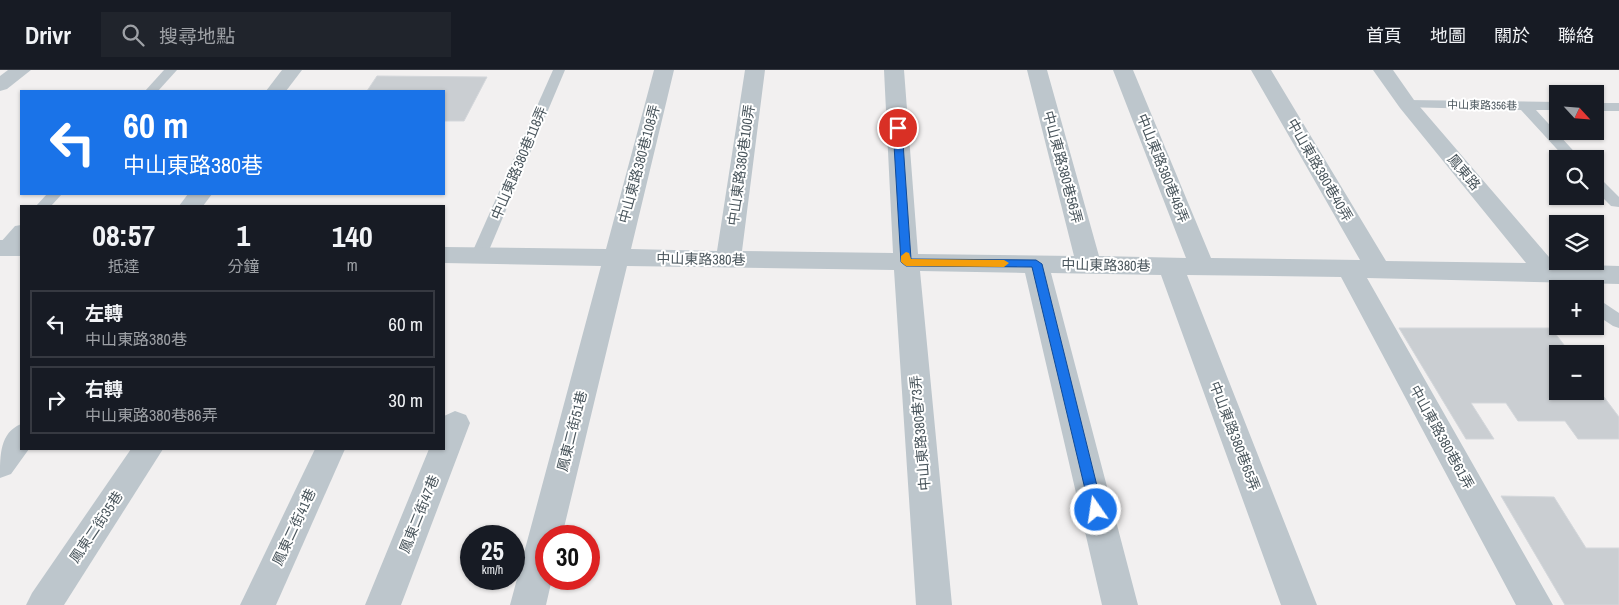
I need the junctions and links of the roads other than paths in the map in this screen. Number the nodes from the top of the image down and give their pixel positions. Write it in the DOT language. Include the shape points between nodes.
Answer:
graph roads {
  1 [pos="21,70"];
  2 [pos="171,70"];
  3 [pos="292,70"];
  4 [pos="559,70"];
  5 [pos="664,70"];
  6 [pos="755,70"];
  7 [pos="894,70"];
  8 [pos="1037,70"];
  9 [pos="1123,70"];
  10 [pos="1262,70"];
  11 [pos="1383,70"];
  12 [pos="0,85"];
  13 [pos="152,90"];
  14 [pos="277,90"];
  15 [pos="1408,104"];
  16 [pos="1525,106"];
  17 [pos="1549,106"];
  18 [pos="1604,107"];
  19 [pos="1619,107"];
  20 [pos="1566,150"];
  21 [pos="1604,190"];
  22 [pos="54,195"];
  23 [pos="1616,203"];
  24 [pos="44,205"];
  25 [pos="20,231"];
  26 [pos="8,248"];
  27 [pos="445,255"];
  28 [pos="479,255"];
  29 [pos="615,258"];
  30 [pos="728,259"];
  31 [pos="906,262"];
  32 [pos="1036,264"];
  33 [pos="1089,265"];
  34 [pos="1171,266"];
  35 [pos="1202,267"];
  36 [pos="1349,269"];
  37 [pos="1378,269"];
  38 [pos="1548,272"];
  39 [pos="1619,275"];
  40 [pos="1559,280"];
  41 [pos="1604,311"];
  42 [pos="1619,322"];
  43 [pos="455,423"];
  44 [pos="20,437"];
  45 [pos="445,448"];
  46 [pos="147,450"];
  47 [pos="330,450"];
  48 [pos="444,450"];
  49 [pos="0,465"];
  50 [pos="44,605"];
  51 [pos="258,605"];
  52 [pos="383,605"];
  53 [pos="528,605"];
  54 [pos="934,605"];
  55 [pos="1120,605"];
  56 [pos="1299,605"];
  57 [pos="1536,605"];
  1 -- 12 [label="street"];
  2 -- 13 [label="lane"];
  3 -- 14 [label="street"];
  4 -- 28 [label="lane, 中山東路380巷118弄"];
  5 -- 29 [label="street, 中山東路380巷108弄"];
  6 -- 30 [label="street, 中山東路380巷100弄"];
  7 -- 31 [label="street, 中山東路380巷73弄"];
  8 -- 33 [label="street, 中山東路380巷56弄"];
  9 -- 35 [label="street, 中山東路380巷48弄"];
  10 -- 37 [label="street, 中山東路380巷40弄"];
  11 -- 15 [label="street, 鳳東路"];
  15 -- 16 [label="lane, 中山東路356巷"];
  15 -- 38 [label="street, 鳳東路"];
  16 -- 17 [label="lane, 中山東路356巷"];
  16 -- 20 [label="lane"];
  18 -- 19 [label="lane"];
  21 -- 23 [label="lane"];
  22 -- 24 [label="lane"];
  25 -- 26 [label="lane"];
  27 -- 28 [label="street, 中山東路380巷"];
  28 -- 29 [label="street, 中山東路380巷"];
  29 -- 30 [label="street, 中山東路380巷"];
  29 -- 53 [label="street, 鳳東二街51巷"];
  30 -- 31 [label="street, 中山東路380巷"];
  31 -- 32 [label="street, 中山東路380巷"];
  31 -- 54 [label="street, 中山東路380巷73弄"];
  32 -- 33 [label="street, 中山東路380巷"];
  32 -- 55 [label="street"];
  33 -- 34 [label="street, 中山東路380巷"];
  34 -- 35 [label="street, 中山東路380巷"];
  34 -- 56 [label="street, 中山東路380巷65弄"];
  35 -- 36 [label="street, 中山東路380巷"];
  36 -- 37 [label="street, 中山東路380巷"];
  36 -- 57 [label="street, 中山東路380巷61弄"];
  37 -- 38 [label="street, 中山東路380巷"];
  38 -- 39 [label="street, 中山東路380巷"];
  38 -- 40 [label="lane"];
  41 -- 42 [label="lane"];
  43 -- 45 [label="street, 鳳東二街47巷"];
  44 -- 49 [label="street"];
  46 -- 50 [label="street, 鳳東二街35巷"];
  47 -- 51 [label="street, 鳳東二街41巷"];
  48 -- 52 [label="street, 鳳東二街47巷"];
}
